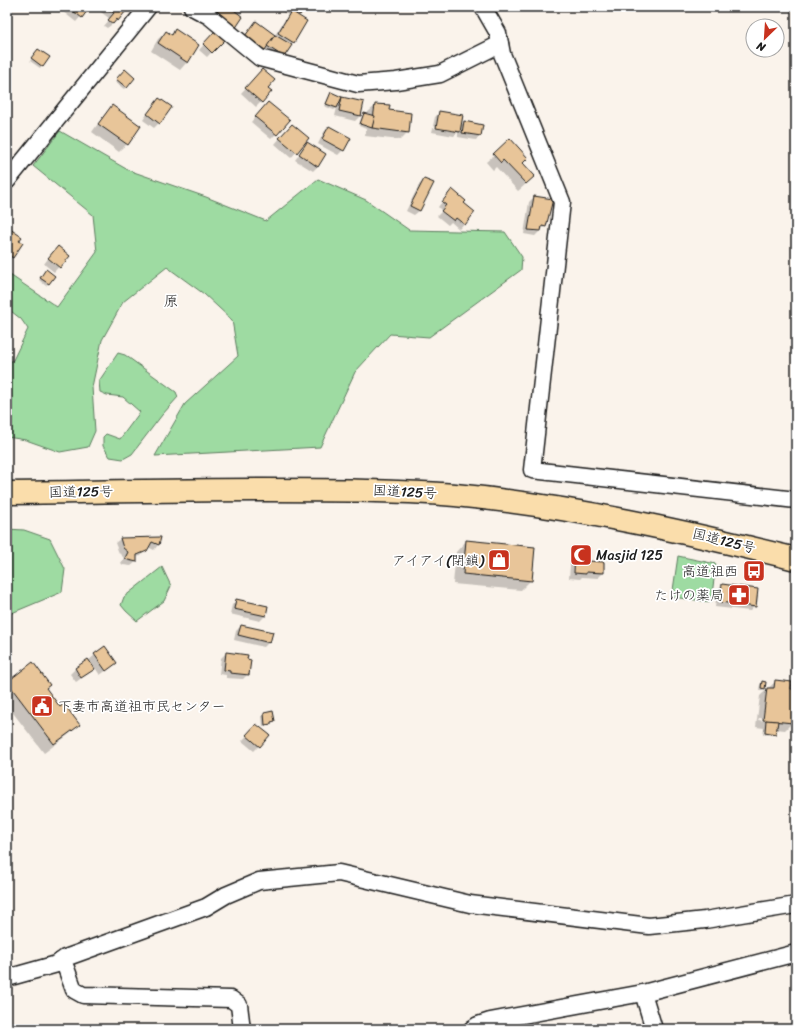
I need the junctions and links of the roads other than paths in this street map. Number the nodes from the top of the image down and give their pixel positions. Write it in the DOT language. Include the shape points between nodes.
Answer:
graph roads {
  1 [pos="148,7"];
  2 [pos="192,7"];
  3 [pos="484,7"];
  4 [pos="500,44"];
  5 [pos="7,181"];
  6 [pos="7,492"];
  7 [pos="796,500"];
  8 [pos="796,559"];
  9 [pos="796,905"];
  10 [pos="796,953"];
  11 [pos="61,961"];
  12 [pos="7,978"];
  13 [pos="643,993"];
  14 [pos="242,1029"];
  15 [pos="472,1029"];
  16 [pos="654,1029"];
  1 -- 5 [label="street"];
  2 -- 4 [label="street" via="208,16 260,58 358,84 440,74"];
  3 -- 4 [label="street" via="498,33"];
  4 -- 7 [label="street" via="562,202 532,470"];
  6 -- 8 [label="highway, 国道125号" via="372,490 455,495 620,519"];
  9 -- 11 [label="street" via="649,926 470,904 339,873 259,881 206,907"];
  10 -- 13 [label="street"];
  11 -- 12 [label="street"];
  11 -- 14 [label="street" via="74,990 83,995 231,999 239,1005"];
  13 -- 15 [label="street" via="490,1021"];
  13 -- 16 [label="street"];
}
